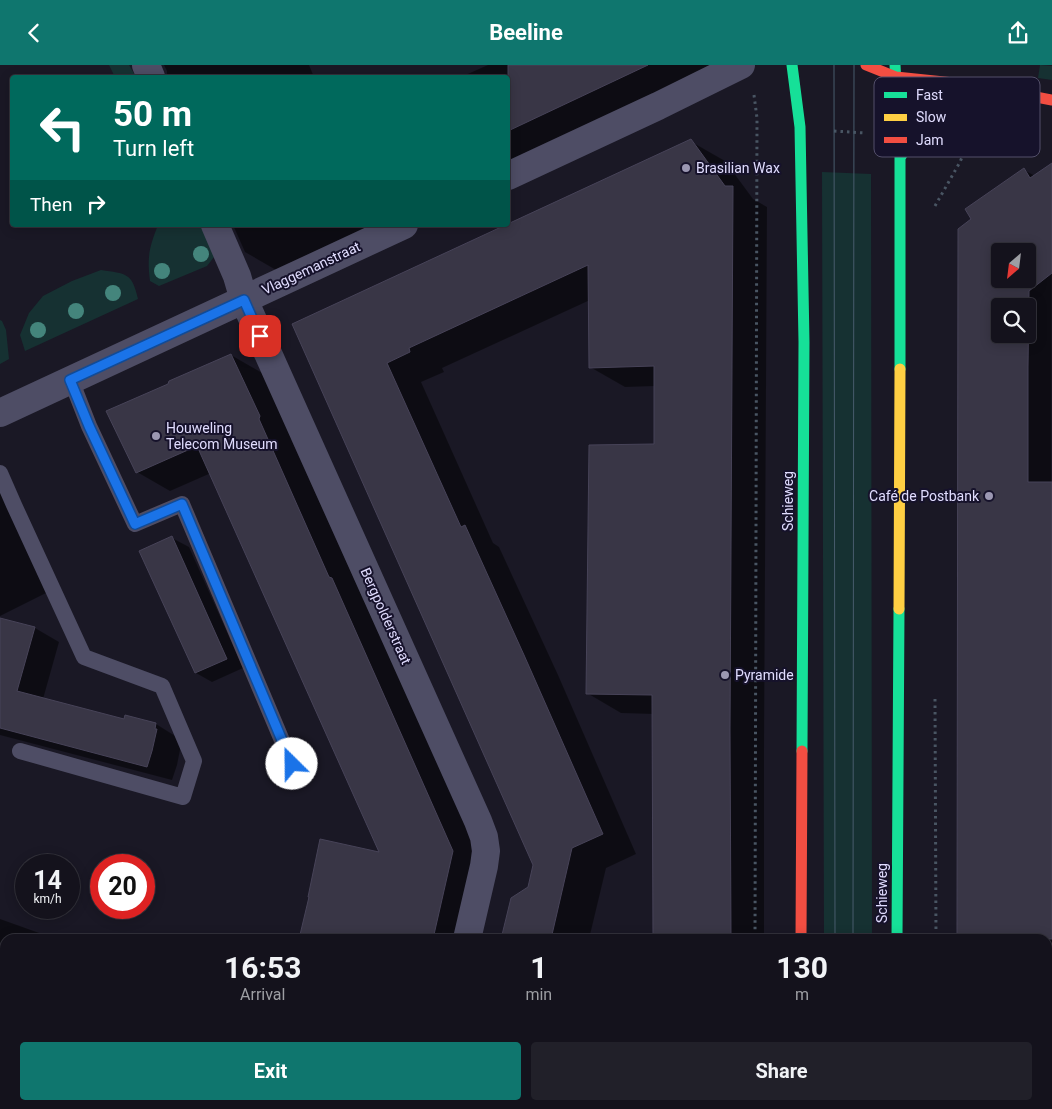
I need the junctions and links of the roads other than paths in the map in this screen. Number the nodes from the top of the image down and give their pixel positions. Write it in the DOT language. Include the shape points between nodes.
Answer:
graph roads {
  1 [pos="741,65"];
  2 [pos="792,65"];
  3 [pos="866,65"];
  4 [pos="896,71"];
  5 [pos="926,77"];
  6 [pos="900,158"];
  7 [pos="510,176"];
  8 [pos="216,227"];
  9 [pos="400,227"];
  10 [pos="244,300"];
  11 [pos="70,380"];
  12 [pos="0,413"];
  13 [pos="0,473"];
  14 [pos="20,751"];
  15 [pos="292,764"];
  16 [pos="467,934"];
  17 [pos="802,934"];
  18 [pos="897,934"];
  1 -- 7 [label="street"];
  2 -- 17 [label="main road, Schieweg" via="800,127 804,342"];
  3 -- 4 [label="main road"];
  4 -- 5 [label="main road"];
  6 -- 18 [label="main road, Schieweg"];
  8 -- 10 [label="street, Bergpolderstraat"];
  9 -- 10 [label="street, Vlaggemanstraat"];
  10 -- 11 [label="street, Vlaggemanstraat"];
  10 -- 16 [label="street, Bergpolderstraat" via="484,837 484,865"];
  11 -- 12 [label="street, Vlaggemanstraat"];
  11 -- 15 [label="lane" via="135,524 182,504"];
  13 -- 14 [label="lane" via="84,657 162,686 194,761 183,797"];
}
